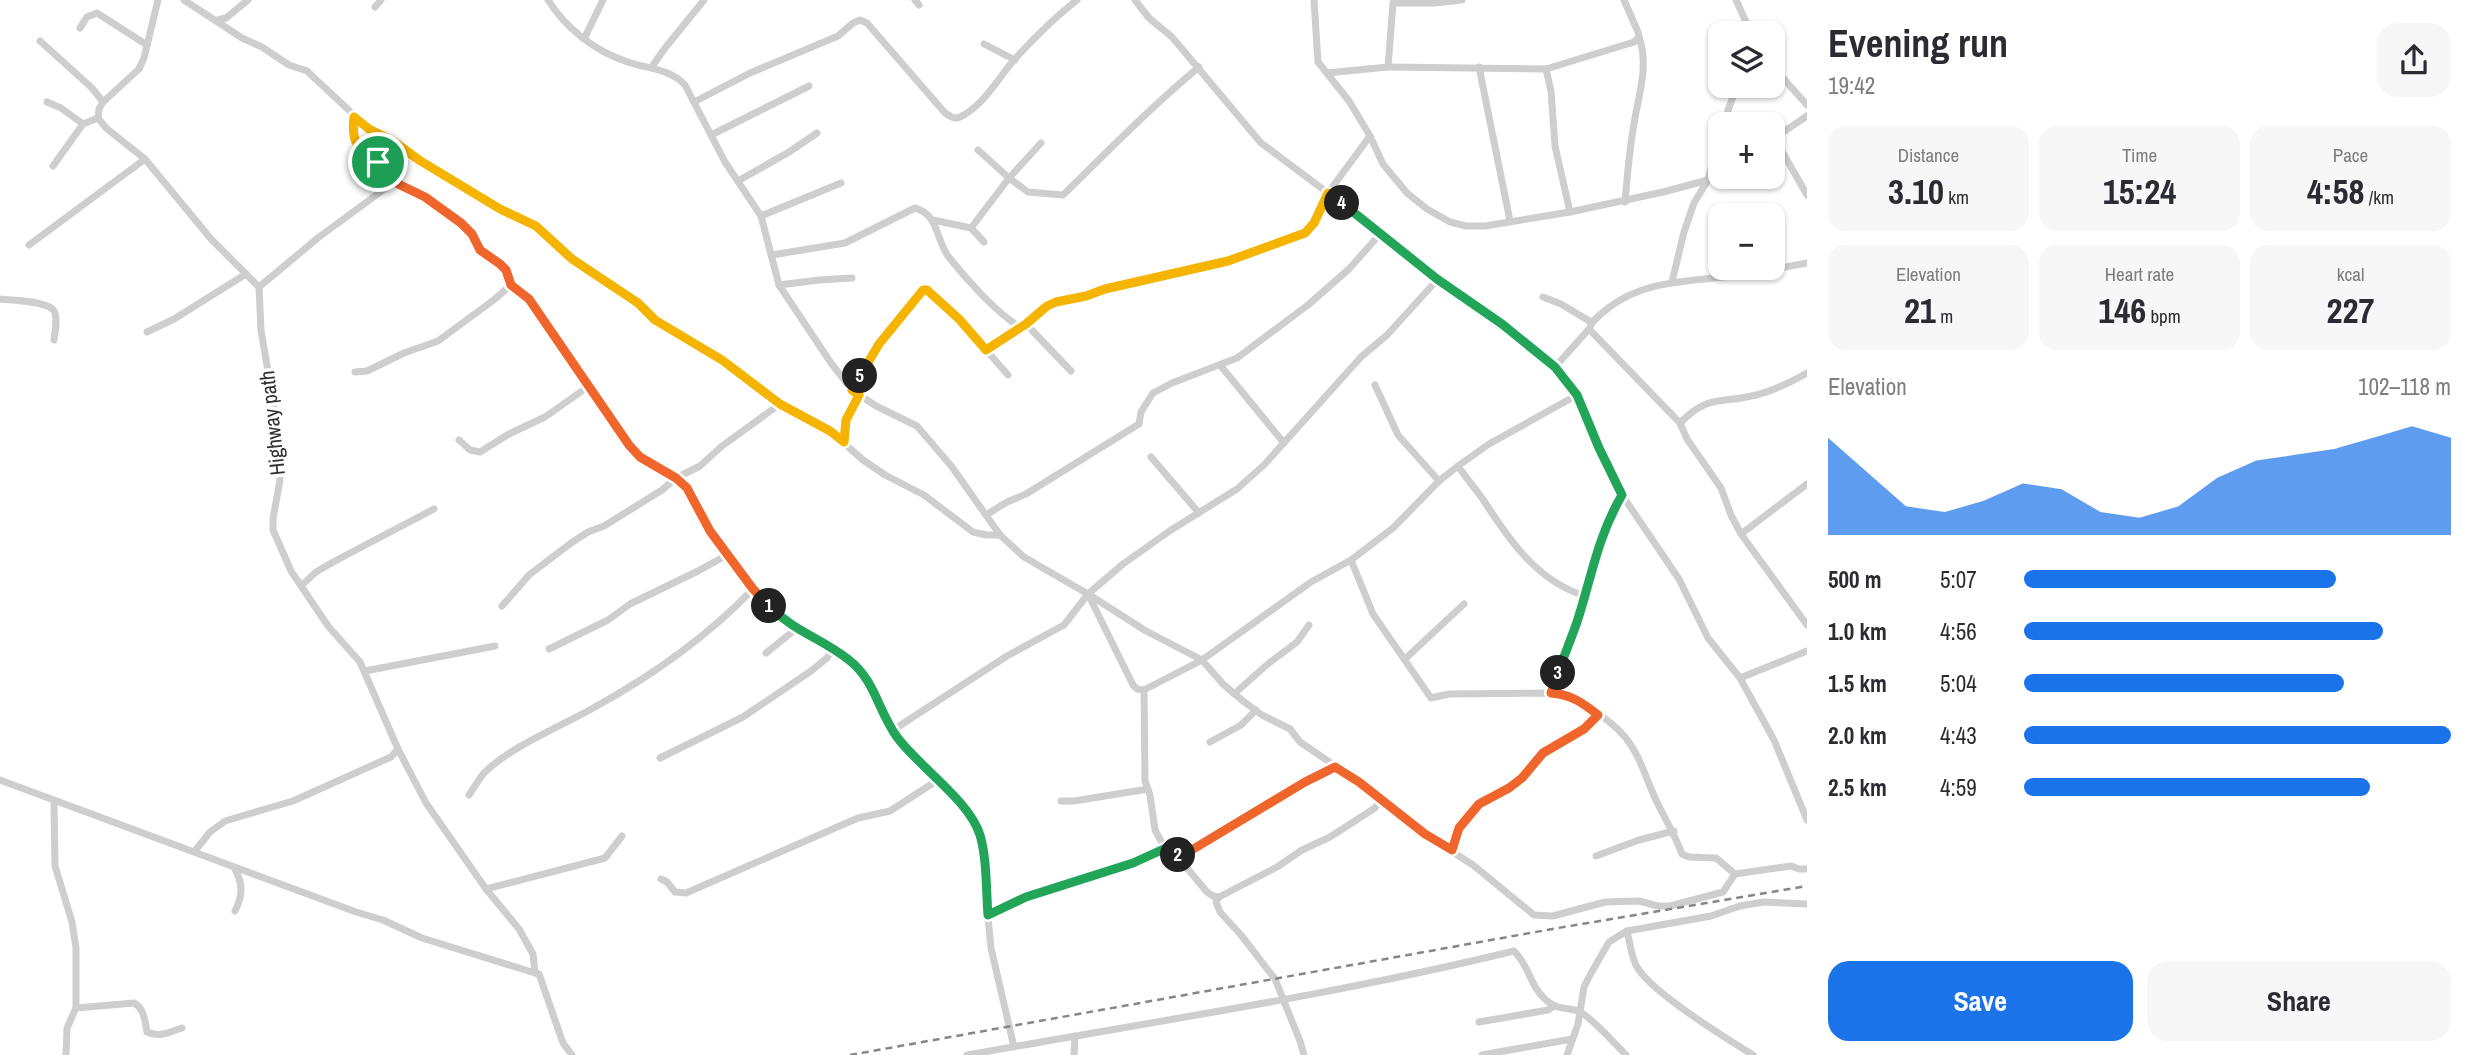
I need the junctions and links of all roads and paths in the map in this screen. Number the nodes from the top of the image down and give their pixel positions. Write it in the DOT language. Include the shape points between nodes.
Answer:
graph roads {
  1 [pos="158,0"];
  2 [pos="184,0"];
  3 [pos="248,0"];
  4 [pos="381,0"];
  5 [pos="548,0"];
  6 [pos="603,0"];
  7 [pos="704,0"];
  8 [pos="1077,0"];
  9 [pos="1135,0"];
  10 [pos="1314,0"];
  11 [pos="1462,0"];
  12 [pos="1623,0"];
  13 [pos="1736,0"];
  14 [pos="375,7"];
  15 [pos="217,20"];
  16 [pos="1746,21"];
  17 [pos="80,28"];
  18 [pos="1639,37"];
  19 [pos="584,39"];
  20 [pos="40,41"];
  21 [pos="984,44"];
  22 [pos="147,45"];
  23 [pos="1014,60"];
  24 [pos="1199,67"];
  25 [pos="1388,67"];
  26 [pos="1479,67"];
  27 [pos="651,68"];
  28 [pos="1546,69"];
  29 [pos="1327,73"];
  30 [pos="1785,80"];
  31 [pos="809,86"];
  32 [pos="47,102"];
  33 [pos="103,102"];
  34 [pos="694,102"];
  35 [pos="1807,105"];
  36 [pos="1807,116"];
  37 [pos="354,117"];
  38 [pos="98,118"];
  39 [pos="83,124"];
  40 [pos="1785,131"];
  41 [pos="817,133"];
  42 [pos="710,135"];
  43 [pos="1370,136"];
  44 [pos="1041,144"];
  45 [pos="978,150"];
  46 [pos="1785,158"];
  47 [pos="145,159"];
  48 [pos="53,166"];
  49 [pos="1009,178"];
  50 [pos="1708,180"];
  51 [pos="738,181"];
  52 [pos="394,182"];
  53 [pos="841,183"];
  54 [pos="1328,193"];
  55 [pos="1807,195"];
  56 [pos="1625,202"];
  57 [pos="1570,212"];
  58 [pos="761,216"];
  59 [pos="933,220"];
  60 [pos="1510,221"];
  61 [pos="971,228"];
  62 [pos="1381,233"];
  63 [pos="984,242"];
  64 [pos="29,245"];
  65 [pos="772,255"];
  66 [pos="1807,263"];
  67 [pos="246,274"];
  68 [pos="852,278"];
  69 [pos="1437,279"];
  70 [pos="1672,282"];
  71 [pos="511,285"];
  72 [pos="779,285"];
  73 [pos="259,287"];
  74 [pos="1543,297"];
  75 [pos="0,299"];
  76 [pos="1022,325"];
  77 [pos="1590,326"];
  78 [pos="146,332"];
  79 [pos="54,340"];
  80 [pos="986,350"];
  81 [pos="1220,365"];
  82 [pos="1555,367"];
  83 [pos="1071,371"];
  84 [pos="355,372"];
  85 [pos="1807,373"];
  86 [pos="1008,375"];
  87 [pos="1375,385"];
  88 [pos="589,386"];
  89 [pos="856,393"];
  90 [pos="1577,395"];
  91 [pos="780,404"];
  92 [pos="1680,423"];
  93 [pos="458,440"];
  94 [pos="844,442"];
  95 [pos="1284,443"];
  96 [pos="1151,457"];
  97 [pos="1458,466"];
  98 [pos="676,478"];
  99 [pos="1439,481"];
  100 [pos="1807,484"];
  101 [pos="1622,495"];
  102 [pos="434,509"];
  103 [pos="1199,513"];
  104 [pos="986,516"];
  105 [pos="1741,534"];
  106 [pos="1000,535"];
  107 [pos="727,555"];
  108 [pos="1351,560"];
  109 [pos="302,584"];
  110 [pos="753,589"];
  111 [pos="1088,594"];
  112 [pos="1585,596"];
  113 [pos="1464,604"];
  114 [pos="502,606"];
  115 [pos="1309,625"];
  116 [pos="1807,625"];
  117 [pos="796,629"];
  118 [pos="495,646"];
  119 [pos="549,649"];
  120 [pos="833,649"];
  121 [pos="1807,651"];
  122 [pos="766,653"];
  123 [pos="1406,658"];
  124 [pos="1202,660"];
  125 [pos="366,672"];
  126 [pos="1740,678"];
  127 [pos="1143,690"];
  128 [pos="1551,693"];
  129 [pos="1234,694"];
  130 [pos="1256,710"];
  131 [pos="1598,715"];
  132 [pos="893,730"];
  133 [pos="1210,742"];
  134 [pos="398,749"];
  135 [pos="660,758"];
  136 [pos="1335,767"];
  137 [pos="0,780"];
  138 [pos="938,780"];
  139 [pos="1148,789"];
  140 [pos="469,795"];
  141 [pos="1380,800"];
  142 [pos="1061,801"];
  143 [pos="54,802"];
  144 [pos="1807,820"];
  145 [pos="1674,831"];
  146 [pos="622,836"];
  147 [pos="1166,848"];
  148 [pos="1452,850"];
  149 [pos="194,852"];
  150 [pos="1177,856"];
  151 [pos="1596,856"];
  152 [pos="234,868"];
  153 [pos="1807,869"];
  154 [pos="1735,874"];
  155 [pos="661,879"];
  156 [pos="486,889"];
  157 [pos="1219,897"];
  158 [pos="1807,904"];
  159 [pos="235,911"];
  160 [pos="988,915"];
  161 [pos="1627,930"];
  162 [pos="535,973"];
  163 [pos="1284,1000"];
  164 [pos="1554,1006"];
  165 [pos="76,1008"];
  166 [pos="1580,1011"];
  167 [pos="1479,1022"];
  168 [pos="182,1028"];
  169 [pos="1075,1036"];
  170 [pos="1572,1040"];
  171 [pos="1014,1046"];
  172 [pos="991,1053"];
  173 [pos="66,1055"];
  174 [pos="572,1055"];
  175 [pos="967,1055"];
  176 [pos="1074,1055"];
  177 [pos="1304,1055"];
  178 [pos="1482,1055"];
  179 [pos="1567,1055"];
  180 [pos="1626,1055"];
  181 [pos="1753,1055"];
  1 -- 22 [label="street"];
  2 -- 15 [label="street"];
  3 -- 15 [label="street"];
  4 -- 14 [label="street"];
  5 -- 19 [label="street" via="569,29"];
  6 -- 19 [label="street"];
  7 -- 27 [label="street"];
  8 -- 23 [label="street"];
  9 -- 24 [label="street"];
  10 -- 29 [label="street" via="1318,62"];
  11 -- 25 [label="street" via="1393,3"];
  12 -- 18 [label="street"];
  13 -- 16 [label="street"];
  15 -- 37 [label="street" via="289,65 307,71"];
  17 -- 22 [label="street" via="87,17 97,13"];
  18 -- 28 [label="street"];
  18 -- 56 [label="street" via="1644,65"];
  19 -- 27 [label="street" via="622,61"];
  20 -- 33 [label="street"];
  21 -- 23 [label="street"];
  22 -- 33 [label="street" via="139,69"];
  23 -- 34 [label="street" via="976,105 954,118 860,20 838,36"];
  24 -- 49 [label="street" via="1063,195 1028,192"];
  24 -- 54 [label="street" via="1261,143"];
  25 -- 26 [label="street"];
  25 -- 29 [label="street"];
  26 -- 28 [label="street"];
  26 -- 60 [label="street"];
  27 -- 34 [label="street" via="676,75"];
  28 -- 57 [label="street" via="1555,146"];
  29 -- 43 [label="street"];
  30 -- 35 [label="street"];
  31 -- 42 [label="street"];
  32 -- 39 [label="street"];
  33 -- 38 [label="street"];
  34 -- 42 [label="street"];
  36 -- 40 [label="street"];
  37 -- 52 [label="street" via="355,144 363,155 387,169"];
  37 -- 91 [label="street" via="500,209 536,226 572,259 638,303 655,320 722,360"];
  38 -- 39 [label="street"];
  38 -- 47 [label="street"];
  39 -- 48 [label="street"];
  41 -- 51 [label="street"];
  42 -- 51 [label="street"];
  43 -- 54 [label="street"];
  43 -- 60 [label="street" via="1383,164 1427,209 1466,226"];
  44 -- 49 [label="street"];
  45 -- 49 [label="street"];
  46 -- 55 [label="street"];
  47 -- 64 [label="street"];
  47 -- 67 [label="street"];
  49 -- 61 [label="street"];
  50 -- 56 [label="street"];
  50 -- 70 [label="street" via="1694,203"];
  51 -- 58 [label="street"];
  52 -- 71 [label="street" via="461,223 480,250 506,270"];
  52 -- 73 [label="street"];
  53 -- 58 [label="street"];
  54 -- 62 [label="street"];
  54 -- 76 [label="street" via="1305,233 1228,261 1056,302"];
  56 -- 57 [label="street"];
  57 -- 60 [label="street"];
  58 -- 65 [label="street"];
  59 -- 61 [label="street"];
  59 -- 65 [label="street" via="925,210 915,208 845,243"];
  59 -- 76 [label="street" via="946,253 957,266 993,304"];
  61 -- 63 [label="street"];
  62 -- 69 [label="street"];
  62 -- 81 [label="street" via="1308,304 1237,358"];
  65 -- 72 [label="street"];
  66 -- 70 [label="street"];
  67 -- 73 [label="street"];
  67 -- 78 [label="street"];
  68 -- 72 [label="street"];
  69 -- 82 [label="street"];
  69 -- 95 [label="street"];
  70 -- 77 [label="street" via="1631,293"];
  71 -- 84 [label="street" via="438,341"];
  71 -- 88 [label="street" via="529,299"];
  72 -- 89 [label="street"];
  73 -- 109 [label="street, Highway path" via="280,480 274,530 291,572"];
  74 -- 77 [label="street"];
  75 -- 79 [label="street" via="51,308 56,316"];
  76 -- 80 [label="street"];
  76 -- 83 [label="street"];
  77 -- 82 [label="street"];
  77 -- 92 [label="street"];
  80 -- 86 [label="street"];
  80 -- 89 [label="street" via="959,319 923,290 879,344"];
  81 -- 95 [label="street"];
  81 -- 104 [label="street" via="1159,388 1146,402 1139,424"];
  82 -- 90 [label="street"];
  85 -- 92 [label="street" via="1754,396 1703,404"];
  87 -- 99 [label="street" via="1398,435"];
  88 -- 93 [label="street" via="545,417 480,452"];
  88 -- 98 [label="street" via="640,457"];
  89 -- 94 [label="street"];
  89 -- 104 [label="street" via="918,426"];
  90 -- 97 [label="street"];
  90 -- 101 [label="street"];
  91 -- 94 [label="street"];
  91 -- 98 [label="street" via="700,466"];
  92 -- 105 [label="street" via="1721,488"];
  94 -- 106 [label="street" via="863,460 924,495 973,532"];
  95 -- 103 [label="street" via="1237,489"];
  96 -- 103 [label="street"];
  97 -- 99 [label="street"];
  97 -- 112 [label="street" via="1524,557 1553,582"];
  98 -- 107 [label="street" via="687,488"];
  98 -- 114 [label="street" via="571,543 529,575"];
  99 -- 108 [label="street" via="1393,528"];
  100 -- 105 [label="street"];
  101 -- 112 [label="street" via="1599,541"];
  101 -- 126 [label="street" via="1679,579 1708,638"];
  102 -- 109 [label="street" via="335,561"];
  103 -- 111 [label="street" via="1123,564"];
  104 -- 106 [label="street"];
  105 -- 116 [label="street"];
  106 -- 111 [label="street" via="1024,557"];
  107 -- 110 [label="street"];
  107 -- 119 [label="street"];
  108 -- 123 [label="street" via="1373,614"];
  108 -- 124 [label="street" via="1311,582"];
  109 -- 125 [label="street, Highway path" via="328,626"];
  110 -- 117 [label="street"];
  110 -- 140 [label="street" via="681,653 503,759 484,773"];
  111 -- 124 [label="street"];
  111 -- 127 [label="street" via="1133,685"];
  111 -- 132 [label="street" via="1064,625"];
  112 -- 128 [label="street"];
  113 -- 123 [label="street"];
  115 -- 129 [label="street" via="1297,642"];
  117 -- 120 [label="street"];
  117 -- 122 [label="street"];
  118 -- 125 [label="street"];
  120 -- 132 [label="street" via="867,678"];
  120 -- 135 [label="street" via="811,671 743,717"];
  121 -- 126 [label="street"];
  123 -- 128 [label="street" via="1431,698"];
  124 -- 127 [label="street"];
  124 -- 129 [label="street"];
  125 -- 134 [label="street, Highway path"];
  126 -- 144 [label="street" via="1774,740"];
  127 -- 139 [label="street"];
  128 -- 131 [label="street" via="1564,694"];
  129 -- 130 [label="street"];
  130 -- 133 [label="street"];
  130 -- 136 [label="street" via="1290,729 1300,743"];
  131 -- 145 [label="street" via="1624,736"];
  131 -- 148 [label="street" via="1584,729 1543,753 1516,783 1479,804 1459,828"];
  132 -- 138 [label="street"];
  134 -- 149 [label="street" via="391,757 293,801 225,821"];
  134 -- 156 [label="street, Highway path" via="426,803"];
  136 -- 141 [label="street"];
  136 -- 150 [label="street"];
  137 -- 143 [label="street"];
  138 -- 155 [label="street" via="890,811 858,818 685,893 675,892"];
  138 -- 160 [label="street" via="969,815 980,836"];
  139 -- 142 [label="street"];
  139 -- 147 [label="street" via="1155,830"];
  141 -- 148 [label="street"];
  141 -- 157 [label="street" via="1330,837"];
  143 -- 149 [label="street"];
  143 -- 165 [label="street" via="55,866 75,938"];
  145 -- 151 [label="street"];
  145 -- 154 [label="street" via="1682,854 1716,858"];
  146 -- 156 [label="street" via="605,858"];
  147 -- 150 [label="street"];
  147 -- 160 [label="street"];
  148 -- 154 [label="street" via="1528,911 1542,917 1605,902 1678,905 1723,892"];
  149 -- 152 [label="street"];
  150 -- 157 [label="street" via="1207,892"];
  152 -- 159 [label="street" via="242,886"];
  152 -- 162 [label="street" via="422,938"];
  153 -- 154 [label="street" via="1791,866"];
  156 -- 162 [label="street, Highway path" via="519,929 533,954"];
  157 -- 163 [label="street" via="1216,907 1275,979"];
  158 -- 161 [label="street" via="1764,902"];
  160 -- 171 [label="street"];
  161 -- 166 [label="street" via="1609,942 1584,987"];
  161 -- 181 [label="street" via="1636,966 1648,981"];
  162 -- 174 [label="street, Highway path"];
  163 -- 164 [label="street" via="1444,970 1514,951 1523,960 1534,988"];
  163 -- 169 [label="street"];
  163 -- 177 [label="street"];
  164 -- 166 [label="street"];
  164 -- 167 [label="street"];
  165 -- 168 [label="street" via="134,1003 153,1035"];
  165 -- 173 [label="street" via="67,1028"];
  166 -- 170 [label="street"];
  166 -- 180 [label="street"];
  169 -- 171 [label="street"];
  169 -- 176 [label="street"];
  170 -- 178 [label="street"];
  170 -- 179 [label="street"];
  171 -- 172 [label="street"];
  172 -- 175 [label="street"];
}
